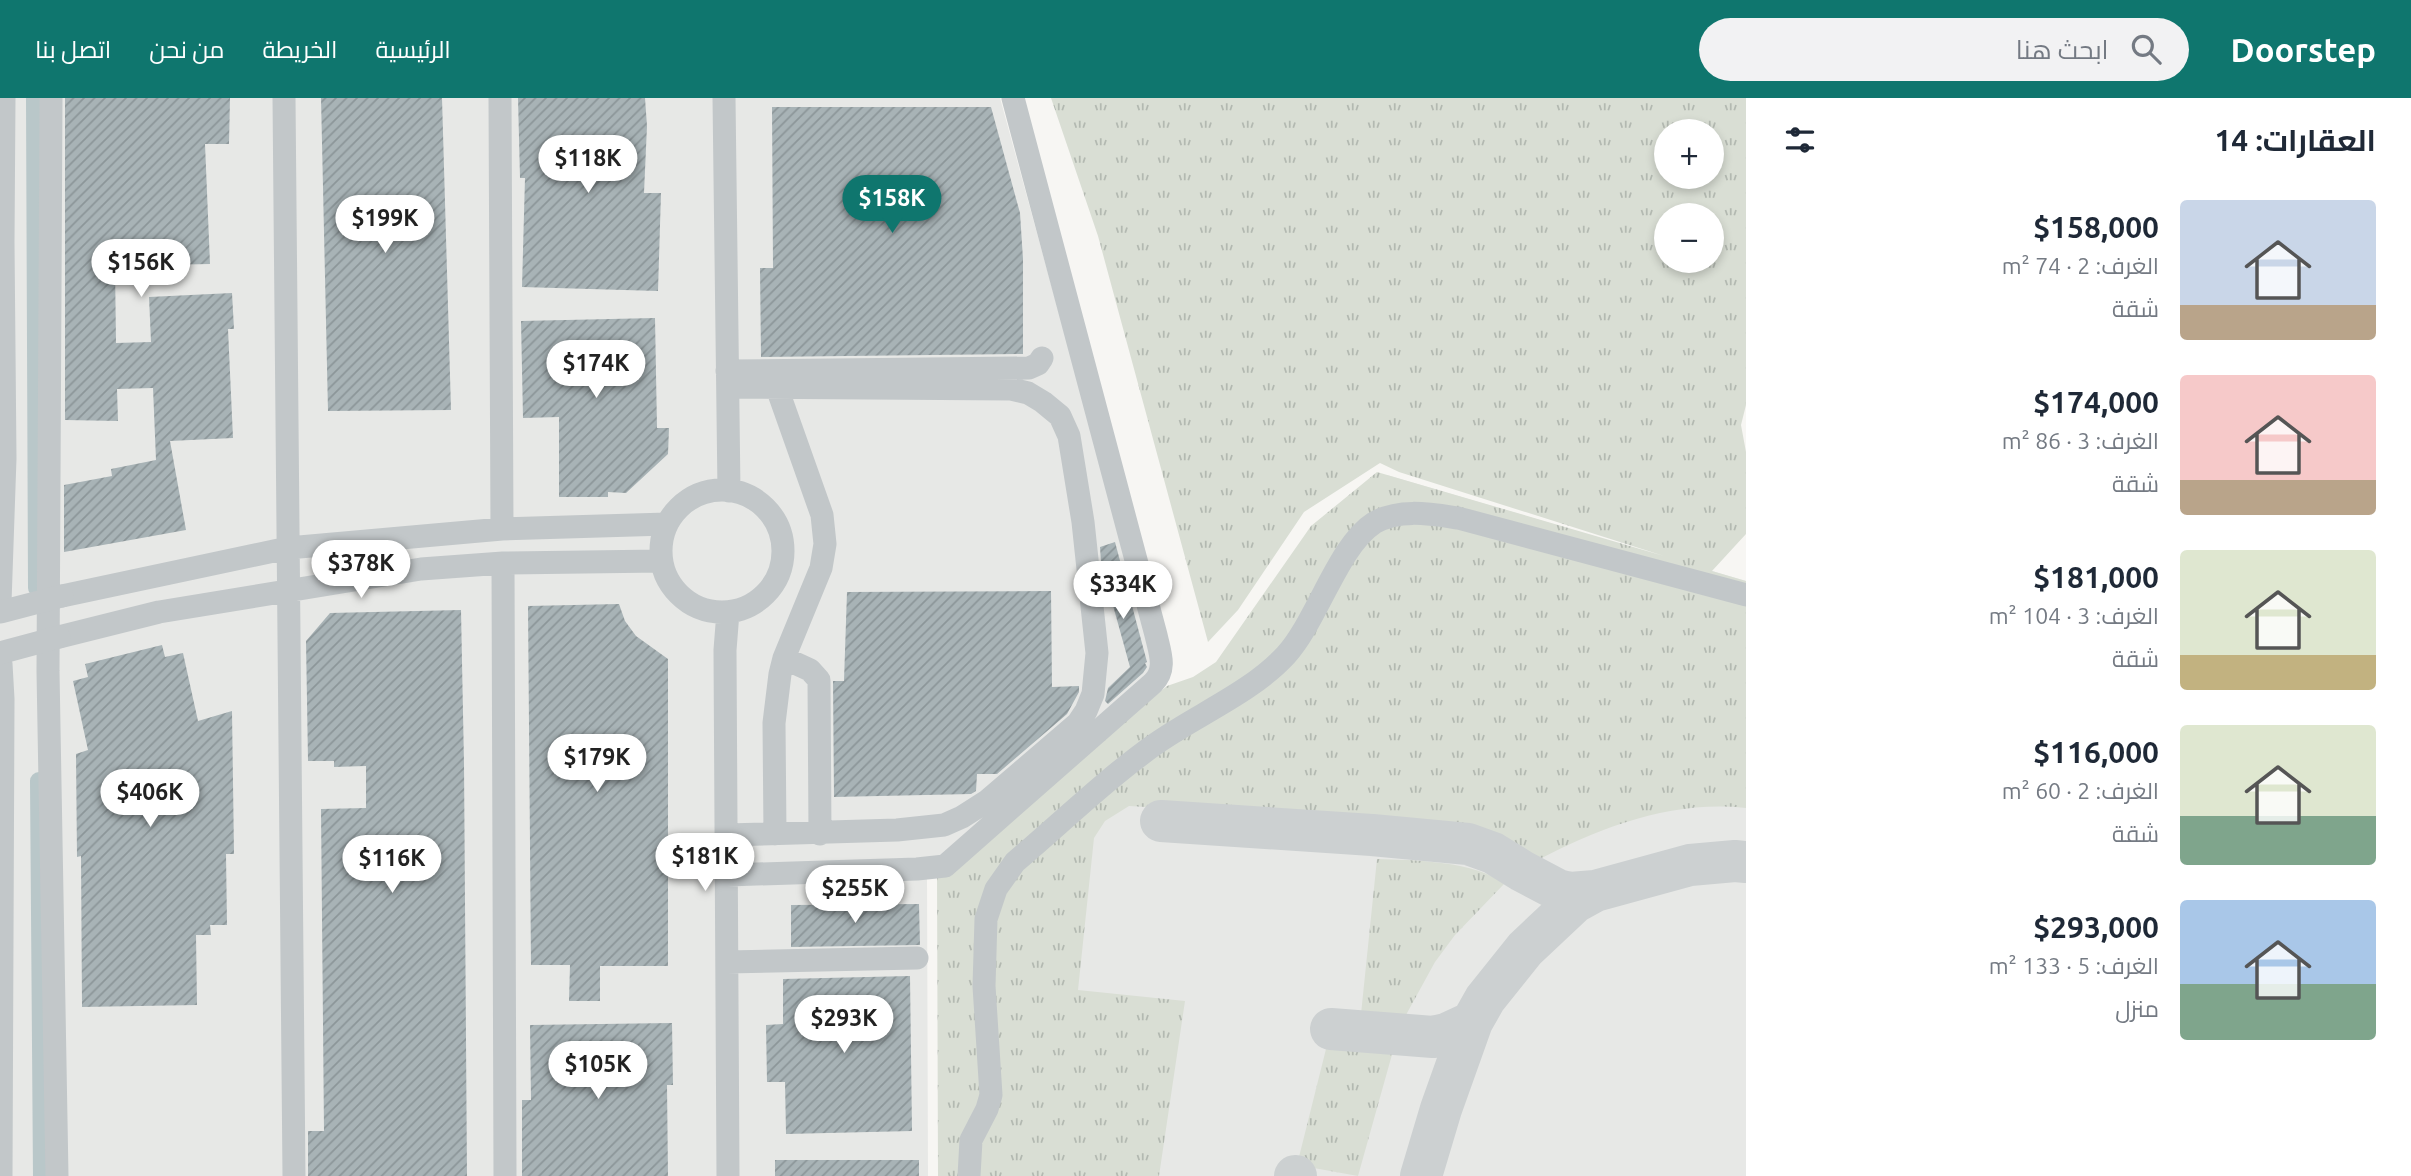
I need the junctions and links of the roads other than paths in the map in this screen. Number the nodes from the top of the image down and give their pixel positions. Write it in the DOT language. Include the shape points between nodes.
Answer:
graph roads {
  1 [pos="4,98"];
  2 [pos="51,98"];
  3 [pos="284,98"];
  4 [pos="500,98"];
  5 [pos="723,98"];
  6 [pos="1013,98"];
  7 [pos="2,191"];
  8 [pos="1042,358"];
  9 [pos="728,379"];
  10 [pos="777,388"];
  11 [pos="729,491"];
  12 [pos="667,524"];
  13 [pos="502,529"];
  14 [pos="288,548"];
  15 [pos="661,561"];
  16 [pos="503,563"];
  17 [pos="289,590"];
  18 [pos="1746,595"];
  19 [pos="0,603"];
  20 [pos="0,612"];
  21 [pos="728,612"];
  22 [pos="0,653"];
  23 [pos="784,657"];
  24 [pos="1,664"];
  25 [pos="775,834"];
  26 [pos="820,834"];
  27 [pos="727,835"];
  28 [pos="727,875"];
  29 [pos="917,958"];
  30 [pos="727,962"];
  31 [pos="1,1176"];
  32 [pos="57,1176"];
  33 [pos="294,1176"];
  34 [pos="505,1176"];
  35 [pos="728,1176"];
  36 [pos="969,1176"];
  1 -- 7 [label="street"];
  2 -- 32 [label="street" via="48,671"];
  3 -- 14 [label="street"];
  4 -- 13 [label="street"];
  5 -- 9 [label="street"];
  6 -- 28 [label="street" via="1156,635 1161,673 945,866"];
  7 -- 19 [label="street" via="5,458"];
  8 -- 9 [label="street" via="1029,368"];
  9 -- 10 [label="street"];
  9 -- 11 [label="street"];
  10 -- 23 [label="street" via="822,514 825,544 817,578"];
  10 -- 26 [label="street" via="1011,389 1028,393 1060,415 1069,436 1083,522 1097,653 1093,694 1078,723 987,802 944,825"];
  11 -- 12 [label="street" via="710,491 692,498"];
  11 -- 21 [label="street" via="746,495 772,517 783,551 777,576 762,597"];
  12 -- 13 [label="street"];
  12 -- 15 [label="street"];
  13 -- 14 [label="street"];
  14 -- 17 [label="street"];
  14 -- 20 [label="street, bridge"];
  15 -- 16 [label="street"];
  15 -- 21 [label="street" via="669,584 685,601 707,611"];
  16 -- 17 [label="street" via="421,569"];
  16 -- 34 [label="street"];
  17 -- 22 [label="street, bridge" via="159,612"];
  17 -- 33 [label="street"];
  18 -- 36 [label="street" via="1458,518 1399,514 1374,523 1355,541 1298,639 1272,669 1131,762 1005,875 986,919 984,986 992,1095 971,1140"];
  21 -- 27 [label="street"];
  23 -- 25 [label="street" via="775,700"];
  23 -- 26 [label="street" via="819,680"];
  24 -- 31 [label="street"];
  25 -- 26 [label="street"];
  25 -- 27 [label="street"];
  27 -- 28 [label="street"];
  28 -- 30 [label="street"];
  29 -- 30 [label="street"];
  30 -- 35 [label="street"];
}
